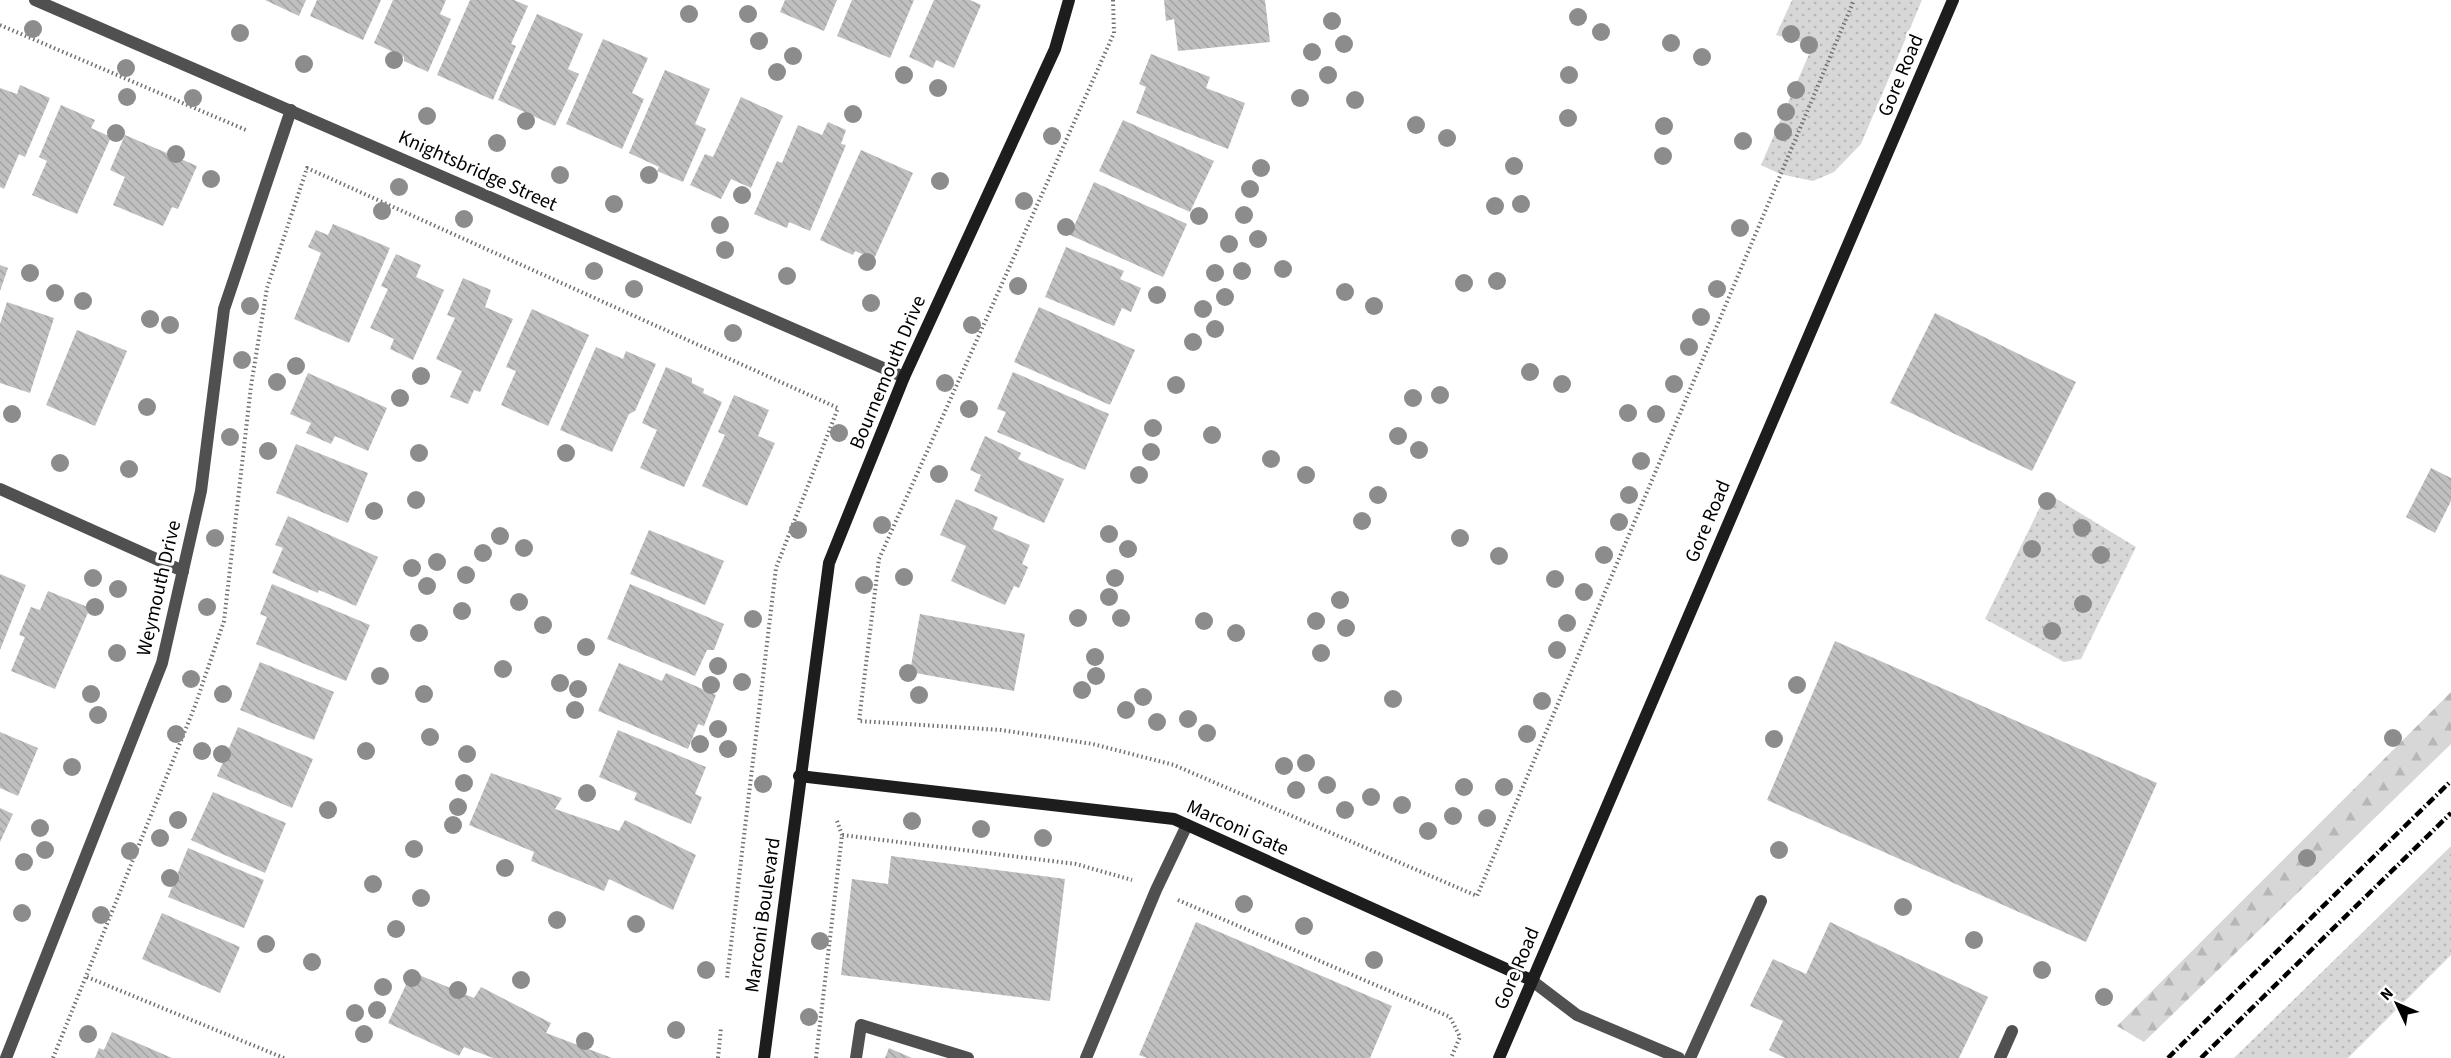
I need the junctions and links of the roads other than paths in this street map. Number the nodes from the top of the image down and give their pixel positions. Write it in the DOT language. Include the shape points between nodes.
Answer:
graph roads {
  1 [pos="35,0"];
  2 [pos="1069,0"];
  3 [pos="1953,0"];
  4 [pos="291,110"];
  5 [pos="904,377"];
  6 [pos="0,489"];
  7 [pos="183,571"];
  8 [pos="799,776"];
  9 [pos="1187,825"];
  10 [pos="1761,901"];
  11 [pos="1531,981"];
  12 [pos="2012,1031"];
  13 [pos="6,1058"];
  14 [pos="764,1058"];
  15 [pos="856,1058"];
  16 [pos="968,1058"];
  17 [pos="1086,1058"];
  18 [pos="1499,1058"];
  19 [pos="1679,1058"];
  20 [pos="1690,1058"];
  21 [pos="2000,1058"];
  1 -- 4 [label="street, Knightsbridge Street"];
  2 -- 5 [label="street, Bournemouth Drive" via="1055,49"];
  3 -- 11 [label="street, Gore Road"];
  4 -- 5 [label="street, Knightsbridge Street"];
  4 -- 7 [label="street, Weymouth Drive" via="224,309 201,491"];
  5 -- 8 [label="street, Bournemouth Drive" via="829,563"];
  6 -- 7 [label="street"];
  7 -- 13 [label="street, Weymouth Drive" via="162,663"];
  8 -- 9 [label="street, Marconi Gate" via="1173,819"];
  8 -- 14 [label="street, Marconi Boulevard"];
  9 -- 11 [label="street, Marconi Gate"];
  9 -- 17 [label="street"];
  10 -- 20 [label="street"];
  11 -- 18 [label="street, Gore Road"];
  11 -- 19 [label="street" via="1577,1015"];
  12 -- 21 [label="street"];
  15 -- 16 [label="street" via="861,1025"];
}
